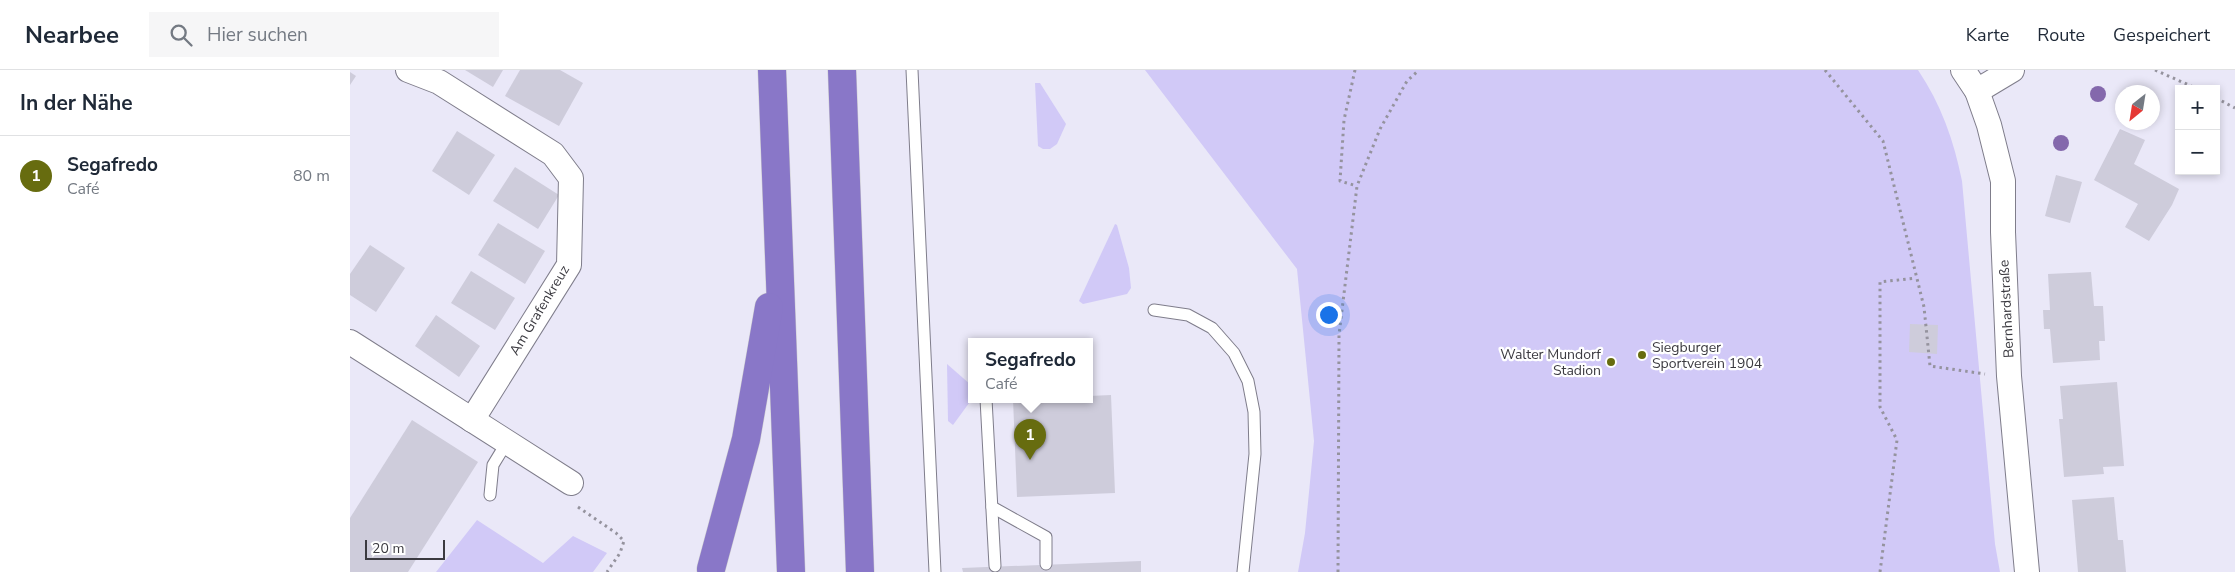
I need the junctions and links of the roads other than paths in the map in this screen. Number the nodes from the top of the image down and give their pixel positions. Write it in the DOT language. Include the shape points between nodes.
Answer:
graph roads {
  1 [pos="408,70"];
  2 [pos="772,70"];
  3 [pos="842,70"];
  4 [pos="912,70"];
  5 [pos="1963,70"];
  6 [pos="2012,70"];
  7 [pos="1977,92"];
  8 [pos="779,254"];
  9 [pos="1154,310"];
  10 [pos="350,342"];
  11 [pos="986,403"];
  12 [pos="472,420"];
  13 [pos="507,442"];
  14 [pos="571,483"];
  15 [pos="490,495"];
  16 [pos="992,507"];
  17 [pos="1046,564"];
  18 [pos="995,566"];
  19 [pos="711,570"];
  20 [pos="791,572"];
  21 [pos="860,572"];
  22 [pos="935,572"];
  23 [pos="1242,572"];
  24 [pos="2027,572"];
  1 -- 12 [label="street, Am Grafenkreuz" via="439,82 553,154 570,178 569,265"];
  2 -- 8 [label="highway"];
  3 -- 21 [label="highway"];
  4 -- 22 [label="lane"];
  5 -- 7 [label="street, Bernhardstraße"];
  6 -- 7 [label="street"];
  7 -- 24 [label="street, Bernhardstraße" via="1990,125 2003,181 2009,376"];
  8 -- 19 [label="highway" via="746,440"];
  8 -- 20 [label="highway"];
  9 -- 23 [label="lane" via="1188,315 1212,328 1234,353 1248,381 1254,412 1255,454"];
  10 -- 12 [label="street"];
  11 -- 16 [label="lane"];
  12 -- 13 [label="street"];
  13 -- 14 [label="street"];
  13 -- 15 [label="lane" via="493,464"];
  16 -- 17 [label="lane" via="1046,537"];
  16 -- 18 [label="lane"];
}
